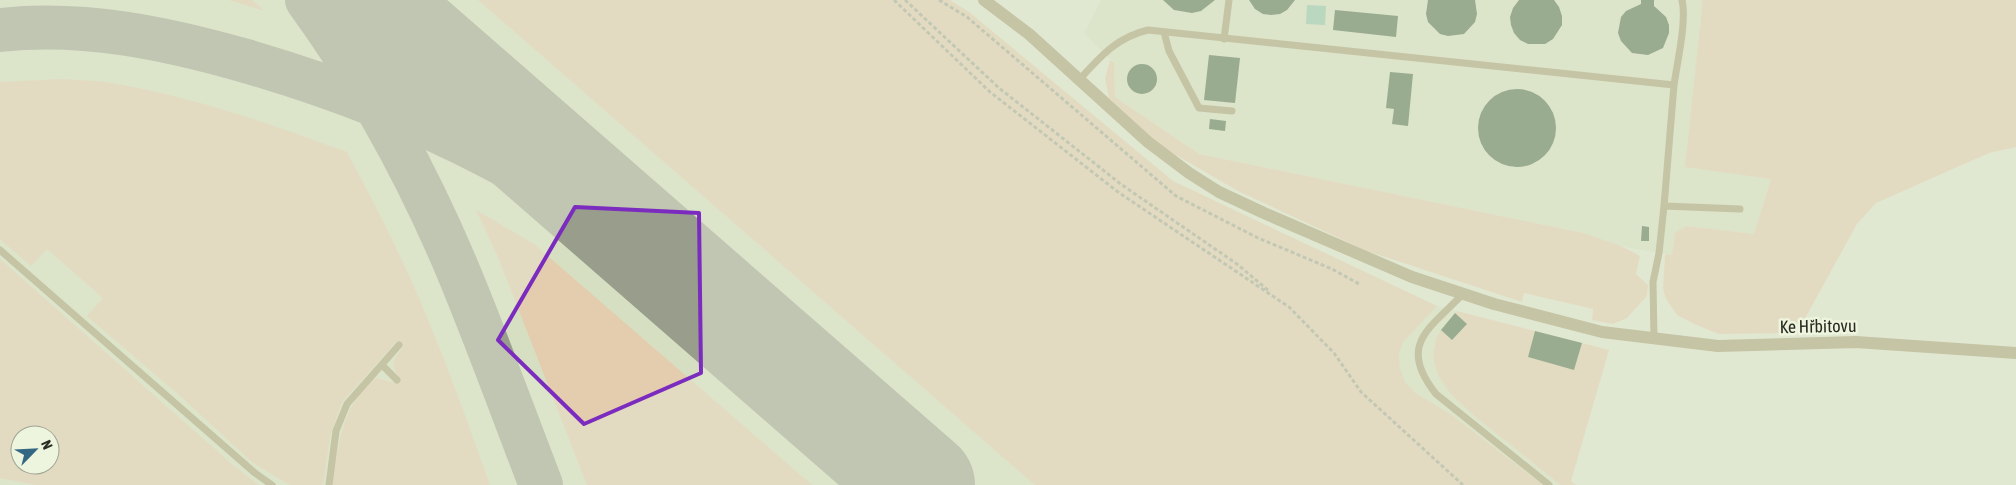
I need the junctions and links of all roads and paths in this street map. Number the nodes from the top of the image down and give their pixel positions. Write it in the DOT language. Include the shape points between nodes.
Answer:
graph roads {
  1 [pos="894,0"];
  2 [pos="905,0"];
  3 [pos="984,0"];
  4 [pos="1229,0"];
  5 [pos="1682,0"];
  6 [pos="1164,32"];
  7 [pos="1224,39"];
  8 [pos="1079,80"];
  9 [pos="1674,85"];
  10 [pos="1232,111"];
  11 [pos="1664,206"];
  12 [pos="1740,209"];
  13 [pos="0,250"];
  14 [pos="1463,294"];
  15 [pos="1288,307"];
  16 [pos="1654,338"];
  17 [pos="400,345"];
  18 [pos="2016,353"];
  19 [pos="382,365"];
  20 [pos="397,380"];
  21 [pos="272,485"];
  22 [pos="329,485"];
  23 [pos="1463,485"];
  24 [pos="1549,485"];
  1 -- 15 [label="path" via="990,92 1118,192"];
  2 -- 15 [label="path" via="999,88 1122,185 1237,264"];
  3 -- 8 [label="street, Ke Hřbitovu" via="1029,34"];
  4 -- 7 [label="lane"];
  5 -- 9 [label="lane" via="1684,6"];
  6 -- 7 [label="lane"];
  6 -- 8 [label="lane" via="1148,30 1131,34 1103,54"];
  6 -- 10 [label="lane" via="1169,52 1199,108"];
  7 -- 9 [label="lane"];
  8 -- 14 [label="street, Ke Hřbitovu" via="1148,142 1219,192 1412,277"];
  9 -- 11 [label="lane"];
  11 -- 12 [label="lane"];
  11 -- 16 [label="lane" via="1653,282"];
  13 -- 21 [label="lane"];
  14 -- 16 [label="street, Ke Hřbitovu" via="1583,328"];
  14 -- 24 [label="lane" via="1419,342 1418,357 1423,376 1436,394"];
  15 -- 23 [label="path" via="1334,353 1361,392"];
  16 -- 18 [label="street, Ke Hřbitovu" via="1718,346 1856,342"];
  17 -- 19 [label="lane"];
  19 -- 20 [label="lane"];
  19 -- 22 [label="lane" via="347,404 341,416"];
}
